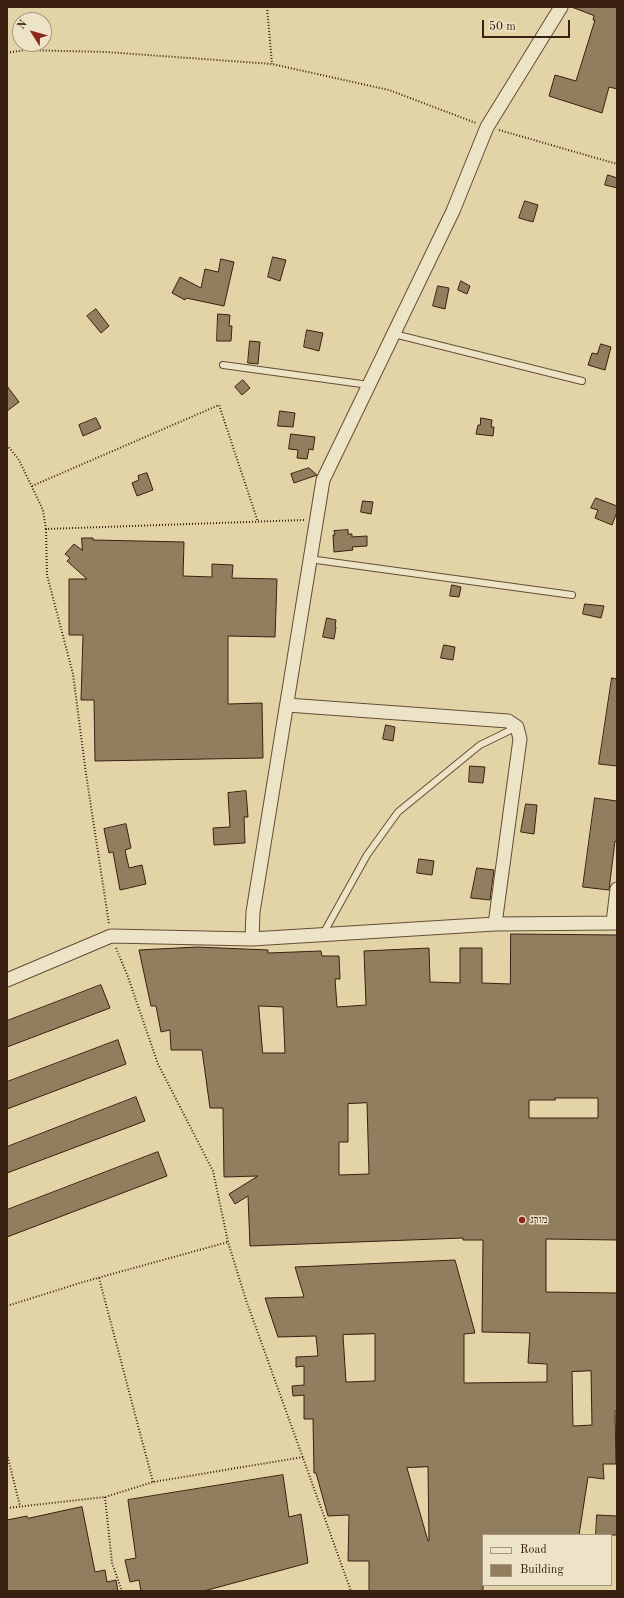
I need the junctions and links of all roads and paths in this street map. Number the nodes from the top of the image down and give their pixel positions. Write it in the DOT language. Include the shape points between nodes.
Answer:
graph roads {
  1 [pos="268,7"];
  2 [pos="561,7"];
  3 [pos="7,53"];
  4 [pos="272,64"];
  5 [pos="487,127"];
  6 [pos="617,164"];
  7 [pos="394,334"];
  8 [pos="223,365"];
  9 [pos="582,381"];
  10 [pos="370,385"];
  11 [pos="7,444"];
  12 [pos="32,486"];
  13 [pos="316,520"];
  14 [pos="258,522"];
  15 [pos="46,529"];
  16 [pos="309,559"];
  17 [pos="572,594"];
  18 [pos="287,706"];
  19 [pos="517,727"];
  20 [pos="617,889"];
  21 [pos="615,923"];
  22 [pos="495,924"];
  23 [pos="322,935"];
  24 [pos="111,936"];
  25 [pos="252,939"];
  26 [pos="7,980"];
  27 [pos="228,1242"];
  28 [pos="99,1278"];
  29 [pos="7,1306"];
  30 [pos="7,1454"];
  31 [pos="303,1457"];
  32 [pos="153,1482"];
  33 [pos="105,1497"];
  34 [pos="20,1506"];
  35 [pos="7,1508"];
  36 [pos="122,1591"];
  37 [pos="351,1591"];
  1 -- 4 [label="path"];
  2 -- 5 [label="street"];
  3 -- 4 [label="path" via="25,50 106,52"];
  4 -- 5 [label="path" via="389,90"];
  5 -- 6 [label="path"];
  5 -- 7 [label="street" via="453,211"];
  7 -- 9 [label="lane"];
  7 -- 10 [label="street"];
  8 -- 10 [label="lane"];
  10 -- 13 [label="street" via="323,480"];
  11 -- 12 [label="path" via="19,460"];
  12 -- 14 [label="path" via="219,405"];
  12 -- 15 [label="path" via="43,510"];
  13 -- 14 [label="path"];
  13 -- 16 [label="street"];
  14 -- 15 [label="path"];
  15 -- 24 [label="path" via="47,575 73,674"];
  16 -- 17 [label="lane"];
  16 -- 18 [label="street"];
  18 -- 19 [label="street" via="508,721"];
  18 -- 25 [label="street" via="253,912"];
  19 -- 22 [label="street" via="520,739"];
  19 -- 23 [label="lane" via="480,745 398,812 367,854"];
  20 -- 21 [label="street"];
  21 -- 22 [label="street"];
  22 -- 23 [label="street"];
  23 -- 25 [label="street"];
  24 -- 25 [label="street"];
  24 -- 26 [label="street"];
  24 -- 27 [label="path" via="158,1064 213,1171"];
  27 -- 28 [label="path"];
  27 -- 31 [label="path" via="246,1300"];
  28 -- 29 [label="path"];
  28 -- 32 [label="path"];
  30 -- 34 [label="path"];
  31 -- 32 [label="path"];
  31 -- 37 [label="path"];
  32 -- 33 [label="path"];
  33 -- 34 [label="path"];
  33 -- 36 [label="path" via="112,1563"];
  34 -- 35 [label="path"];
}
